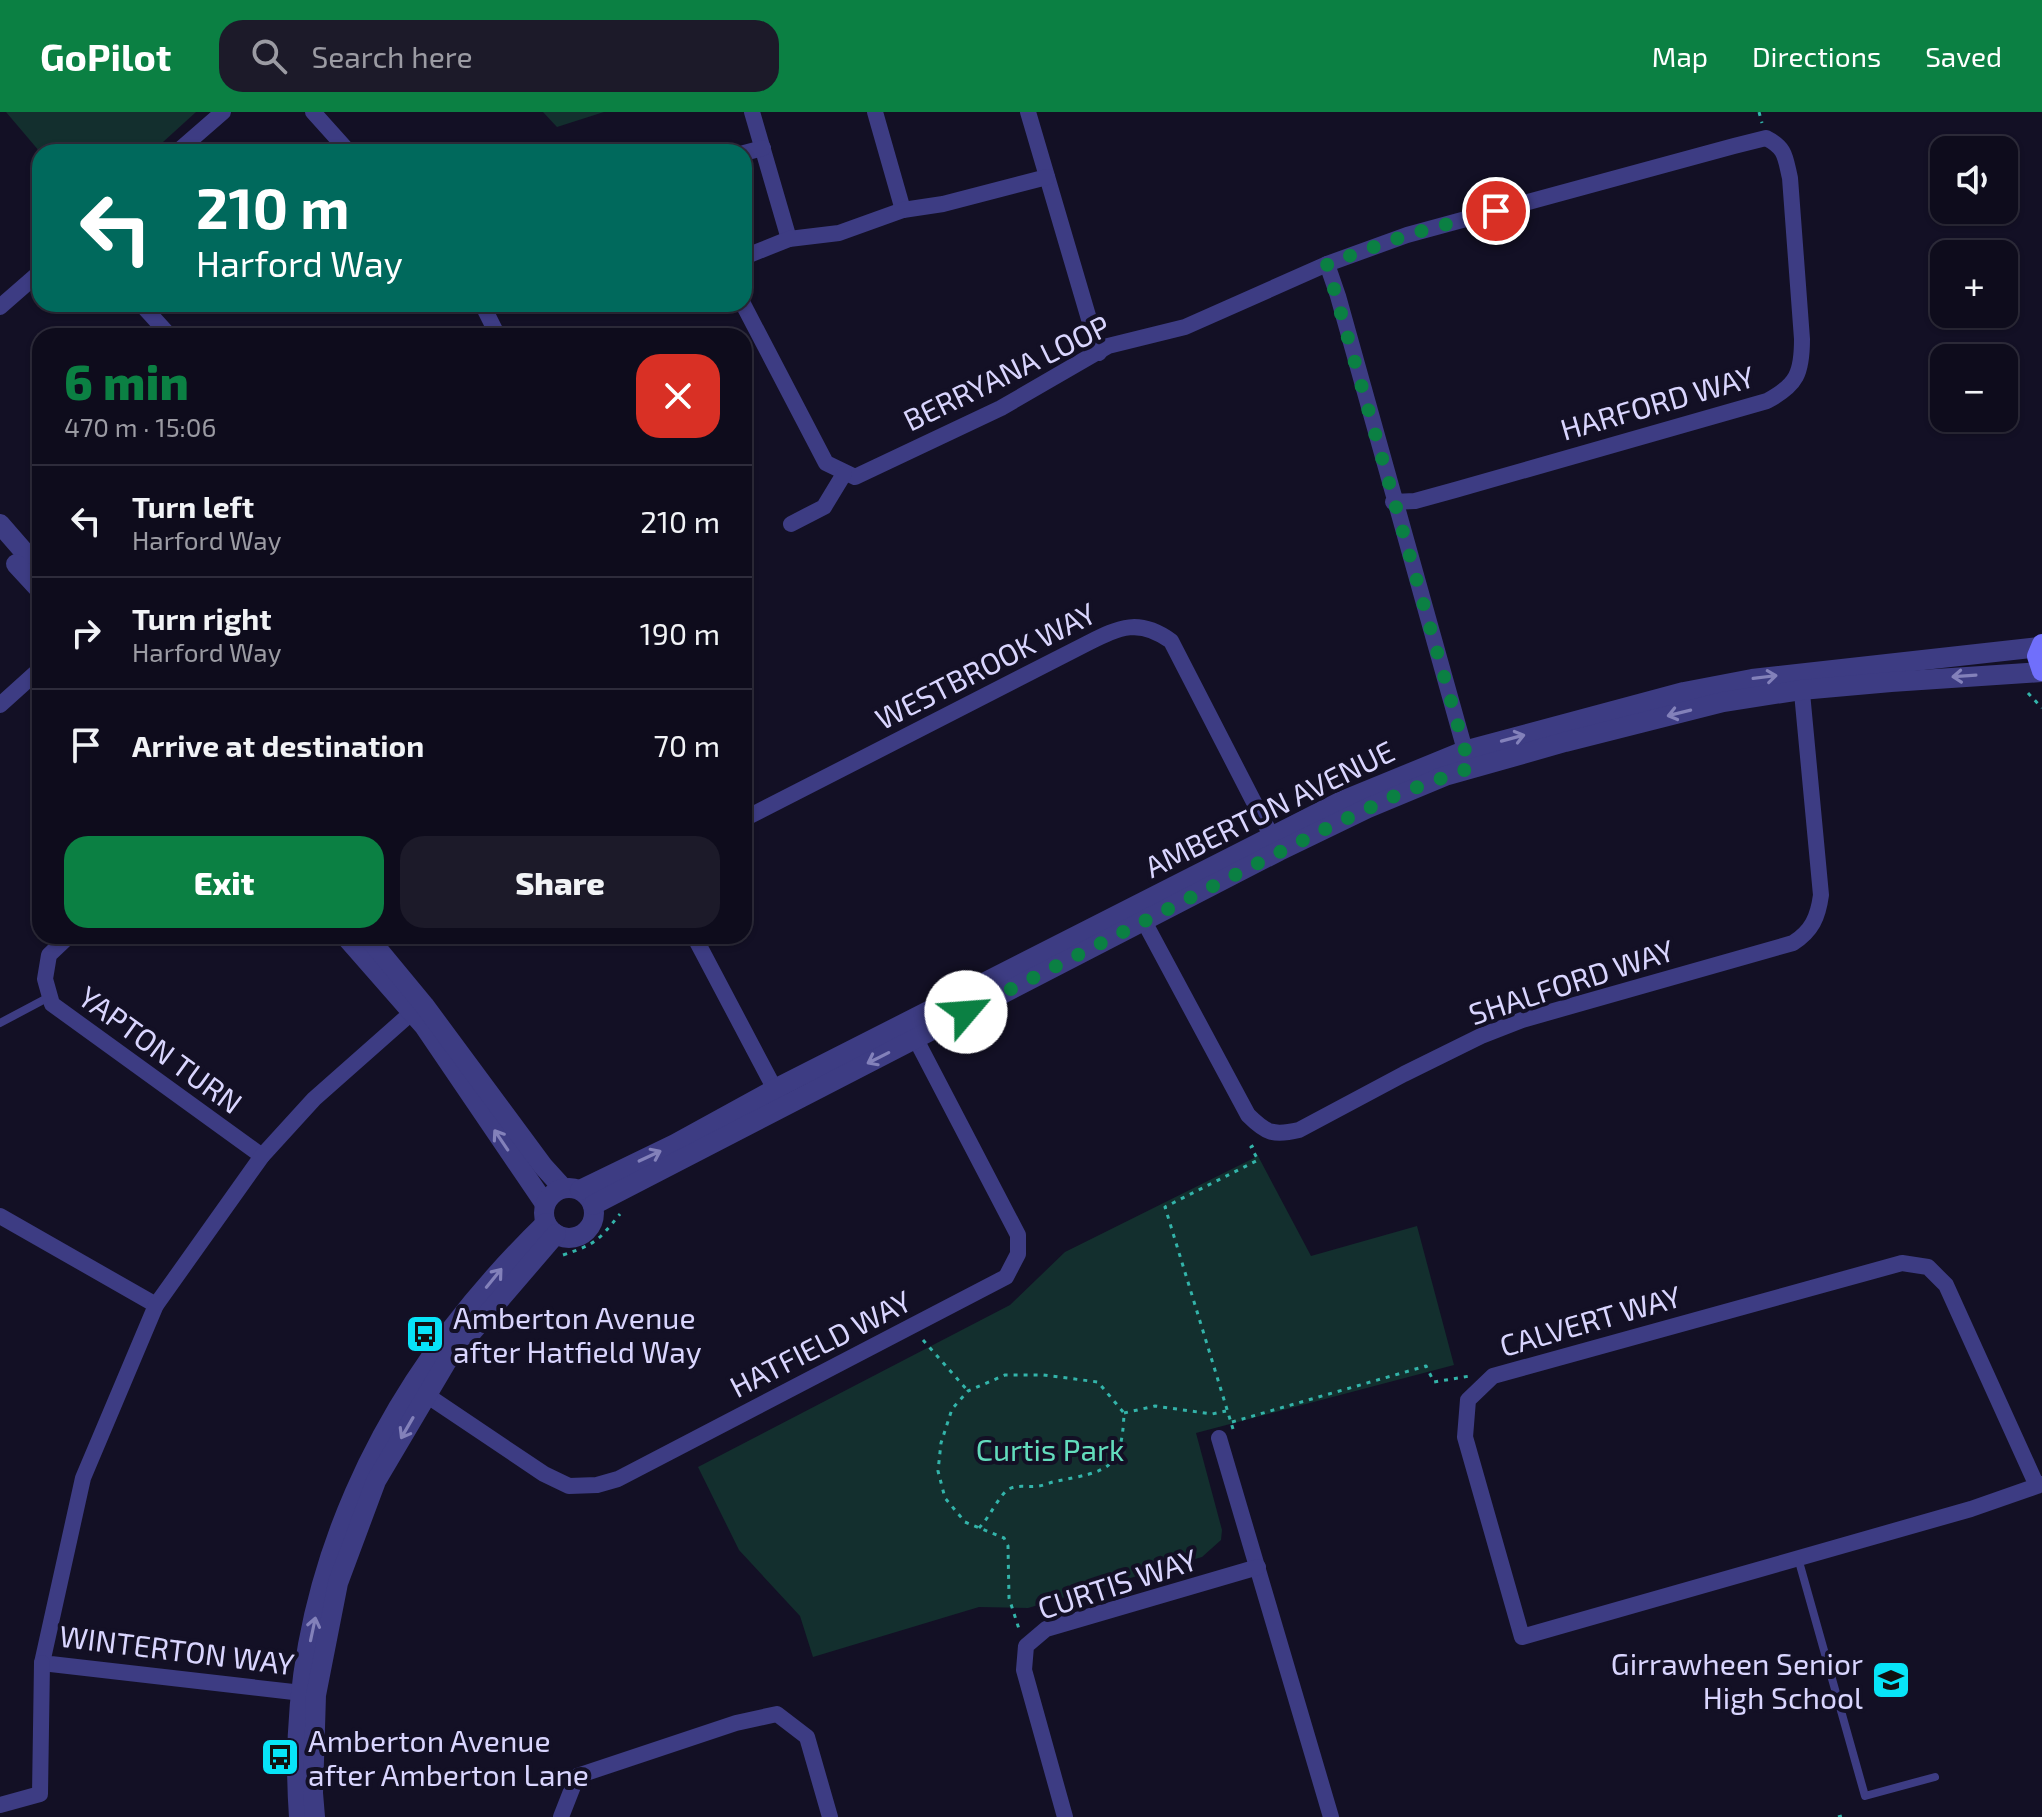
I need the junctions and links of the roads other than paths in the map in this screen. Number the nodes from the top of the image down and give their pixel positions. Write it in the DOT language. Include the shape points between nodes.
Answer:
graph roads {
  1 [pos="223,112"];
  2 [pos="313,112"];
  3 [pos="752,112"];
  4 [pos="875,112"];
  5 [pos="1028,112"];
  6 [pos="186,144"];
  7 [pos="342,144"];
  8 [pos="763,148"];
  9 [pos="752,151"];
  10 [pos="1047,177"];
  11 [pos="903,210"];
  12 [pos="789,239"];
  13 [pos="752,254"];
  14 [pos="1327,264"];
  15 [pos="32,279"];
  16 [pos="0,307"];
  17 [pos="148,312"];
  18 [pos="747,312"];
  19 [pos="163,328"];
  20 [pos="1099,353"];
  21 [pos="844,474"];
  22 [pos="1393,502"];
  23 [pos="0,524"];
  24 [pos="791,524"];
  25 [pos="0,546"];
  26 [pos="32,561"];
  27 [pos="32,581"];
  28 [pos="2041,646"];
  29 [pos="2042,671"];
  30 [pos="32,676"];
  31 [pos="1801,682"];
  32 [pos="0,705"];
  33 [pos="1467,760"];
  34 [pos="752,815"];
  35 [pos="1275,844"];
  36 [pos="1140,914"];
  37 [pos="61,944"];
  38 [pos="353,944"];
  39 [pos="373,944"];
  40 [pos="698,944"];
  41 [pos="49,997"];
  42 [pos="417,1008"];
  43 [pos="0,1023"];
  44 [pos="912,1031"];
  45 [pos="780,1098"];
  46 [pos="262,1156"];
  47 [pos="579,1195"];
  48 [pos="0,1216"];
  49 [pos="549,1220"];
  50 [pos="156,1305"];
  51 [pos="418,1389"];
  52 [pos="1219,1438"];
  53 [pos="2040,1485"];
  54 [pos="1798,1558"];
  55 [pos="1258,1567"];
  56 [pos="42,1663"];
  57 [pos="308,1694"];
  58 [pos="1935,1777"];
  59 [pos="0,1805"];
  60 [pos="299,1817"];
  61 [pos="315,1817"];
  62 [pos="561,1817"];
  63 [pos="830,1817"];
  64 [pos="1065,1817"];
  65 [pos="1331,1817"];
  1 -- 6 [label="street"];
  2 -- 7 [label="street"];
  3 -- 8 [label="street"];
  4 -- 11 [label="street"];
  5 -- 10 [label="street"];
  8 -- 9 [label="street"];
  8 -- 12 [label="street"];
  10 -- 11 [label="street"];
  10 -- 20 [label="street"];
  11 -- 12 [label="street" via="839,233"];
  12 -- 13 [label="street"];
  14 -- 20 [label="street, BERRYANA LOOP" via="1185,327 1108,346"];
  14 -- 22 [label="street"];
  14 -- 22 [label="street, HARFORD WAY" via="1407,235 1766,138 1785,155 1802,339 1802,360 1786,391 1767,401 1455,490"];
  15 -- 16 [label="street"];
  17 -- 19 [label="street"];
  18 -- 21 [label="street" via="826,463"];
  20 -- 21 [label="street, BERRYANA LOOP" via="872,470 855,477"];
  21 -- 24 [label="street" via="824,507"];
  22 -- 33 [label="street"];
  23 -- 26 [label="street"];
  25 -- 27 [label="street"];
  28 -- 29 [label="main road" via="2037,656"];
  28 -- 31 [label="street, AMBERTON AVENUE"];
  29 -- 31 [label="street, AMBERTON AVENUE, one-way"];
  30 -- 32 [label="street"];
  31 -- 33 [label="street, AMBERTON AVENUE"];
  31 -- 36 [label="street, SHALFORD WAY" via="1821,895 1806,935 1522,1020 1299,1130 1264,1131 1248,1115"];
  33 -- 35 [label="street, AMBERTON AVENUE"];
  34 -- 35 [label="street, WESTBROOK WAY" via="1113,630 1132,627 1154,629 1171,641"];
  35 -- 36 [label="street, AMBERTON AVENUE"];
  36 -- 44 [label="street, AMBERTON AVENUE"];
  37 -- 41 [label="street, YAPTON TURN" via="49,955"];
  38 -- 42 [label="street"];
  39 -- 42 [label="street"];
  40 -- 45 [label="street"];
  41 -- 43 [label="lane"];
  41 -- 46 [label="street, YAPTON TURN"];
  42 -- 46 [label="street, WINTERTON WAY" via="314,1099"];
  42 -- 47 [label="street" via="543,1166"];
  49 -- 42 [label="street, one-way"];
  44 -- 45 [label="street, AMBERTON AVENUE"];
  44 -- 51 [label="street, HATFIELD WAY" via="1018,1235 1018,1254 1006,1277 618,1479 597,1485 569,1486 544,1474"];
  45 -- 47 [label="street, AMBERTON AVENUE"];
  46 -- 50 [label="street, WINTERTON WAY"];
  47 -- 49 [label="street" via="556,1192"];
  47 -- 49 [label="street" via="593,1220 584,1232 570,1237"];
  48 -- 50 [label="street"];
  49 -- 51 [label="street" via="447,1361"];
  50 -- 56 [label="street, WINTERTON WAY" via="83,1478"];
  51 -- 57 [label="street" via="355,1532"];
  52 -- 55 [label="street"];
  53 -- 54 [label="street, CALVERT WAY"];
  53 -- 54 [label="street, CALVERT WAY" via="1946,1285 1928,1267 1902,1263 1493,1376 1468,1400 1465,1437 1522,1637"];
  54 -- 58 [label="lane" via="1865,1796"];
  55 -- 64 [label="street, CURTIS WAY" via="1046,1629 1026,1646 1024,1670"];
  55 -- 65 [label="street"];
  56 -- 57 [label="street, WINTERTON WAY"];
  56 -- 59 [label="street" via="40,1794"];
  57 -- 60 [label="street" via="296,1778"];
  57 -- 61 [label="street"];
  62 -- 63 [label="street" via="577,1776 777,1714 807,1737"];
}
